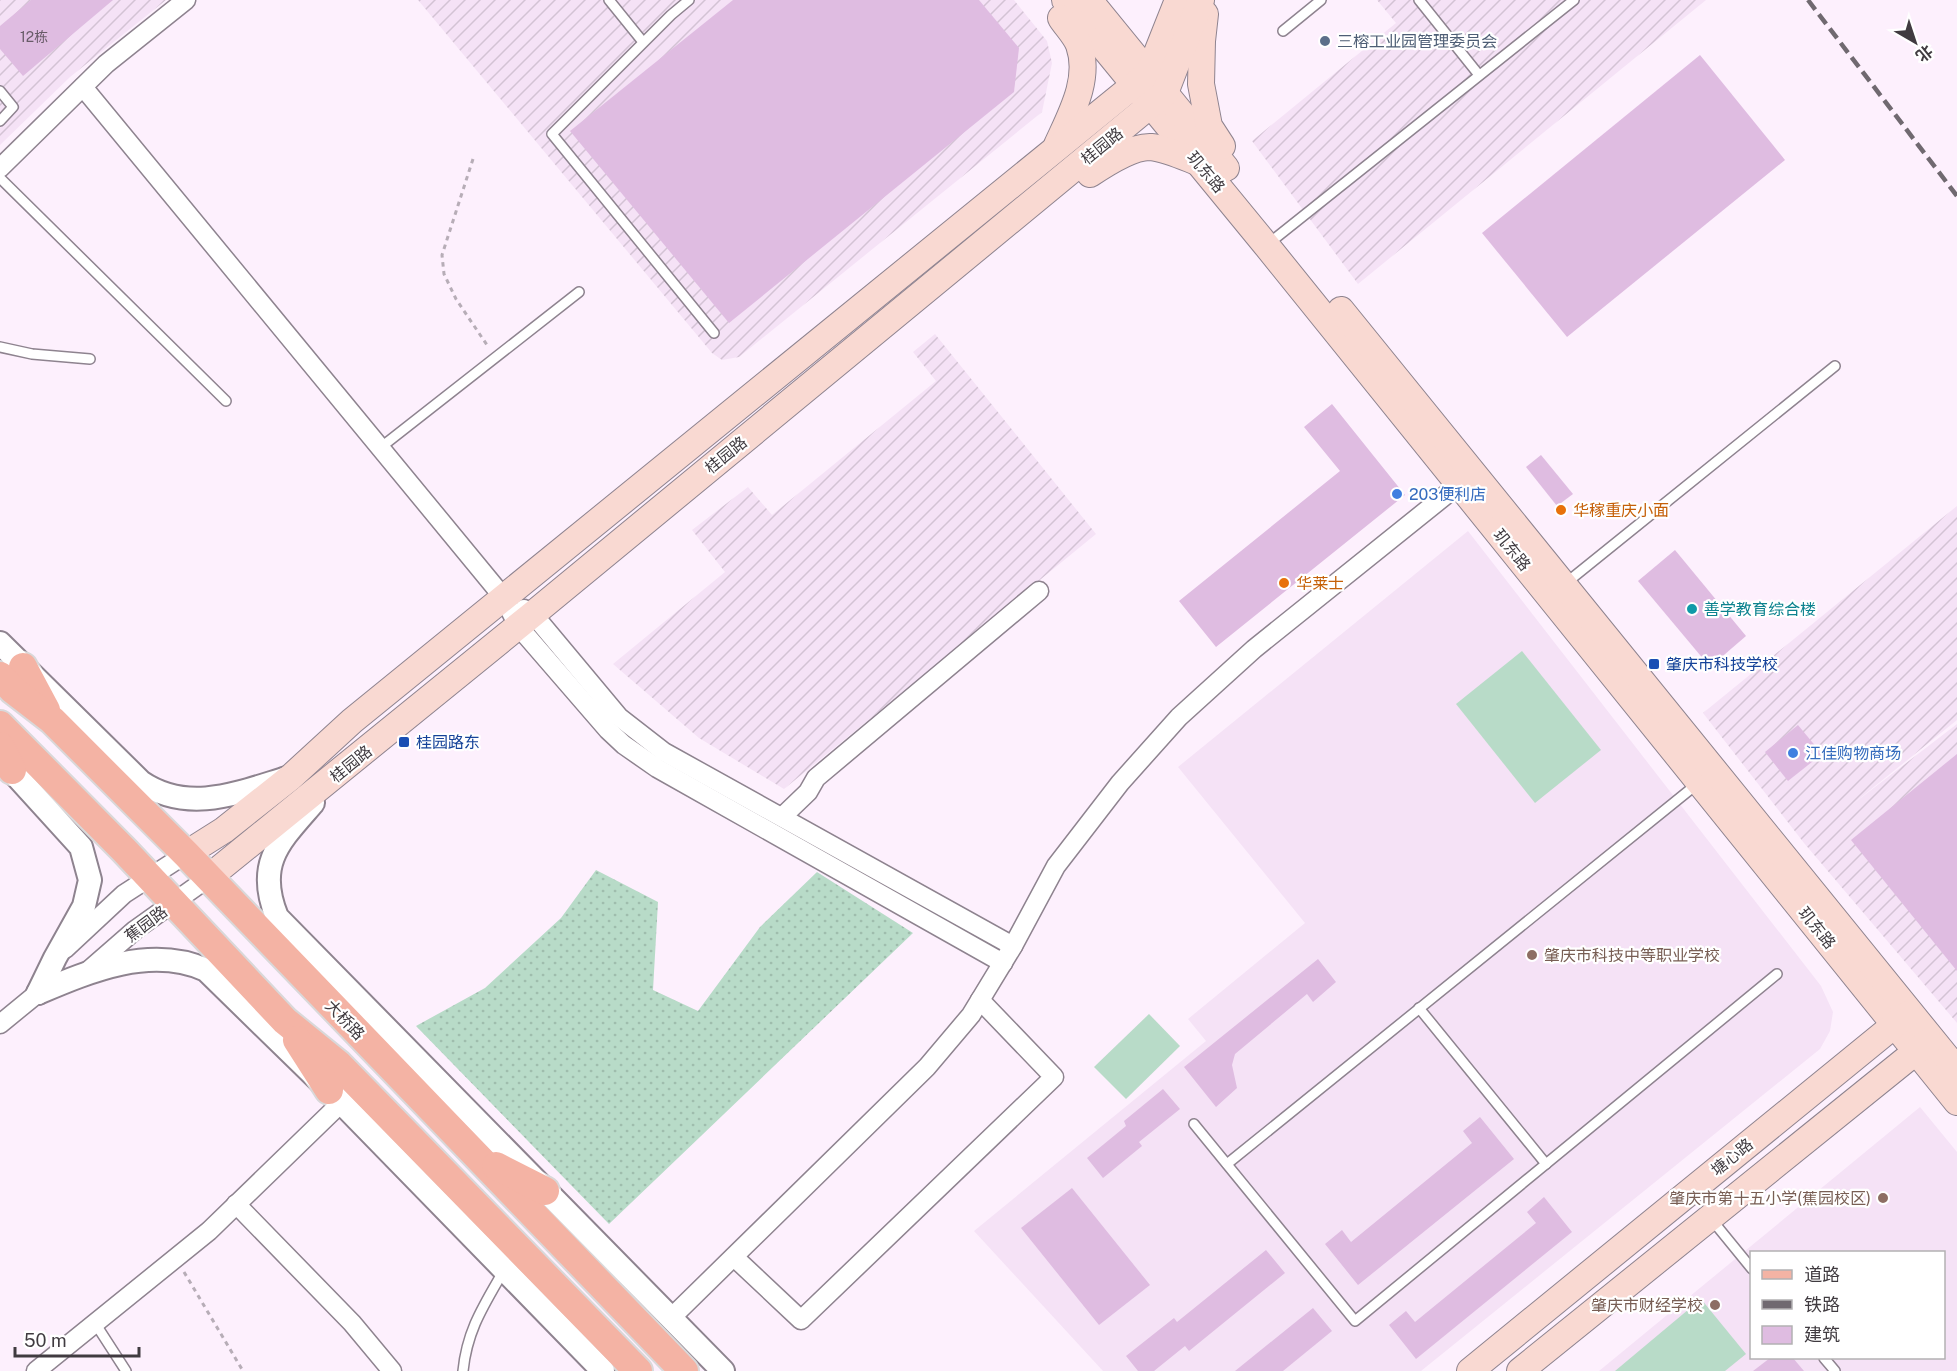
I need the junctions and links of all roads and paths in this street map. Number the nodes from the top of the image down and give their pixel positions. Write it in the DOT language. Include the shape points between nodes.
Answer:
graph roads {
  1 [pos="186,0"];
  2 [pos="609,0"];
  3 [pos="689,0"];
  4 [pos="1049,0"];
  5 [pos="1065,0"];
  6 [pos="1089,0"];
  7 [pos="1178,0"];
  8 [pos="1201,0"];
  9 [pos="1207,0"];
  10 [pos="1321,0"];
  11 [pos="1419,0"];
  12 [pos="1574,0"];
  13 [pos="1283,31"];
  14 [pos="644,42"];
  15 [pos="1479,75"];
  16 [pos="1142,80"];
  17 [pos="82,87"];
  18 [pos="0,91"];
  19 [pos="1158,100"];
  20 [pos="0,121"];
  21 [pos="1055,150"];
  22 [pos="473,159"];
  23 [pos="1200,164"];
  24 [pos="0,168"];
  25 [pos="0,178"];
  26 [pos="1237,182"];
  27 [pos="1032,204"];
  28 [pos="1273,240"];
  29 [pos="579,292"];
  30 [pos="714,333"];
  31 [pos="0,347"];
  32 [pos="496,357"];
  33 [pos="90,359"];
  34 [pos="1835,366"];
  35 [pos="226,401"];
  36 [pos="380,448"];
  37 [pos="1466,479"];
  38 [pos="1039,591"];
  39 [pos="1557,591"];
  40 [pos="504,598"];
  41 [pos="526,620"];
  42 [pos="0,643"];
  43 [pos="11,672"];
  44 [pos="0,725"];
  45 [pos="4,758"];
  46 [pos="341,772"];
  47 [pos="291,777"];
  48 [pos="1699,782"];
  49 [pos="782,817"];
  50 [pos="186,854"];
  51 [pos="150,877"];
  52 [pos="208,878"];
  53 [pos="174,903"];
  54 [pos="1013,946"];
  55 [pos="55,958"];
  56 [pos="1003,963"];
  57 [pos="86,972"];
  58 [pos="1777,974"];
  59 [pos="38,993"];
  60 [pos="980,1000"];
  61 [pos="1419,1008"];
  62 [pos="1903,1019"];
  63 [pos="285,1020"];
  64 [pos="0,1024"];
  65 [pos="1924,1045"];
  66 [pos="1957,1070"];
  67 [pos="335,1097"];
  68 [pos="1957,1102"];
  69 [pos="1194,1124"];
  70 [pos="476,1156"];
  71 [pos="1227,1164"];
  72 [pos="1546,1164"];
  73 [pos="545,1191"];
  74 [pos="236,1204"];
  75 [pos="1710,1218"];
  76 [pos="734,1257"];
  77 [pos="176,1258"];
  78 [pos="1750,1267"];
  79 [pos="504,1270"];
  80 [pos="671,1318"];
  81 [pos="95,1323"];
  82 [pos="1825,1359"];
  83 [pos="1474,1370"];
  84 [pos="36,1371"];
  85 [pos="126,1371"];
  86 [pos="243,1371"];
  87 [pos="392,1371"];
  88 [pos="463,1371"];
  89 [pos="603,1371"];
  90 [pos="638,1371"];
  91 [pos="684,1371"];
  92 [pos="723,1371"];
  93 [pos="1520,1371"];
  94 [pos="1835,1371"];
  1 -- 17 [label="street" via="106,63"];
  2 -- 14 [label="lane"];
  3 -- 14 [label="lane"];
  4 -- 21 [label="main road" via="1079,45 1083,74 1076,103"];
  5 -- 16 [label="main road, 玑东路"];
  6 -- 16 [label="main road, 玑东路"];
  7 -- 16 [label="main road"];
  8 -- 19 [label="main road, 桂园路"];
  9 -- 26 [label="main road" via="1201,84 1209,126 1231,161"];
  10 -- 13 [label="lane"];
  11 -- 15 [label="lane"];
  12 -- 15 [label="lane"];
  14 -- 30 [label="lane" via="552,134"];
  15 -- 28 [label="lane"];
  16 -- 19 [label="main road, 玑东路"];
  16 -- 21 [label="main road, 桂园路"];
  17 -- 24 [label="street"];
  17 -- 36 [label="street"];
  18 -- 20 [label="lane" via="13,107"];
  19 -- 23 [label="main road, 玑东路"];
  19 -- 26 [label="main road, 玑东路"];
  19 -- 27 [label="main road, 桂园路"];
  21 -- 40 [label="main road, 桂园路"];
  22 -- 32 [label="path" via="442,255 444,274 456,299"];
  23 -- 27 [label="main road" via="1149,147 1114,157 1084,178"];
  23 -- 28 [label="main road, 玑东路"];
  25 -- 35 [label="lane"];
  26 -- 28 [label="main road, 玑东路"];
  27 -- 41 [label="main road, 桂园路"];
  28 -- 37 [label="main road, 玑东路"];
  29 -- 32 [label="lane"];
  31 -- 33 [label="lane"];
  32 -- 36 [label="lane"];
  34 -- 39 [label="lane"];
  36 -- 40 [label="street"];
  37 -- 39 [label="main road, 玑东路"];
  37 -- 54 [label="street" via="1254,649 1179,717 1120,783 1056,867"];
  38 -- 49 [label="street" via="816,778 808,792"];
  39 -- 48 [label="main road, 玑东路"];
  39 -- 62 [label="main road, 玑东路"];
  40 -- 41 [label="street"];
  40 -- 47 [label="main road, 桂园路" via="352,721"];
  41 -- 46 [label="main road, 桂园路"];
  41 -- 49 [label="street" via="633,730 664,752"];
  41 -- 56 [label="street" via="608,730 641,758"];
  42 -- 43 [label="street"];
  43 -- 47 [label="street" via="155,792 188,799 218,798"];
  43 -- 50 [label="main road, 大桥路" via="13,690 52,720"];
  44 -- 51 [label="main road"];
  45 -- 55 [label="street" via="81,847 90,880 84,906"];
  46 -- 52 [label="main road, 桂园路"];
  46 -- 73 [label="street" via="279,841 273,854 270,900 276,917"];
  47 -- 50 [label="main road, 桂园路" via="224,830"];
  48 -- 61 [label="lane"];
  48 -- 62 [label="main road, 玑东路"];
  49 -- 54 [label="street"];
  50 -- 51 [label="street"];
  50 -- 52 [label="main road, 大桥路"];
  51 -- 53 [label="main road"];
  51 -- 55 [label="street" via="124,894"];
  52 -- 53 [label="street, 蕉园路"];
  52 -- 70 [label="main road, 大桥路"];
  53 -- 57 [label="street, 蕉园路"];
  53 -- 63 [label="main road"];
  54 -- 56 [label="street"];
  55 -- 59 [label="street"];
  56 -- 60 [label="street"];
  57 -- 59 [label="street"];
  57 -- 67 [label="street" via="165,959 189,962 206,970"];
  58 -- 72 [label="lane"];
  59 -- 64 [label="street"];
  60 -- 76 [label="street" via="927,1067"];
  60 -- 76 [label="street" via="1054,1077 801,1320"];
  61 -- 71 [label="lane"];
  61 -- 72 [label="lane"];
  62 -- 65 [label="main road, 玑东路"];
  62 -- 83 [label="main road, 塘心路"];
  63 -- 67 [label="main road"];
  63 -- 90 [label="main road" via="338,1064"];
  65 -- 66 [label="main road, 玑东路"];
  65 -- 68 [label="main road, 玑东路"];
  65 -- 75 [label="main road, 塘心路"];
  67 -- 74 [label="street"];
  67 -- 79 [label="street"];
  69 -- 71 [label="lane"];
  70 -- 73 [label="main road"];
  70 -- 91 [label="main road, 大桥路"];
  71 -- 72 [label="lane" via="1355,1321"];
  73 -- 80 [label="street"];
  74 -- 77 [label="street"];
  74 -- 87 [label="street" via="352,1323"];
  75 -- 78 [label="lane"];
  75 -- 93 [label="main road, 塘心路"];
  76 -- 80 [label="street"];
  77 -- 81 [label="street"];
  77 -- 86 [label="path"];
  79 -- 88 [label="lane" via="478,1315 465,1348"];
  79 -- 89 [label="street"];
  80 -- 92 [label="street"];
  81 -- 84 [label="street"];
  81 -- 85 [label="lane"];
  82 -- 94 [label="lane"];
}
